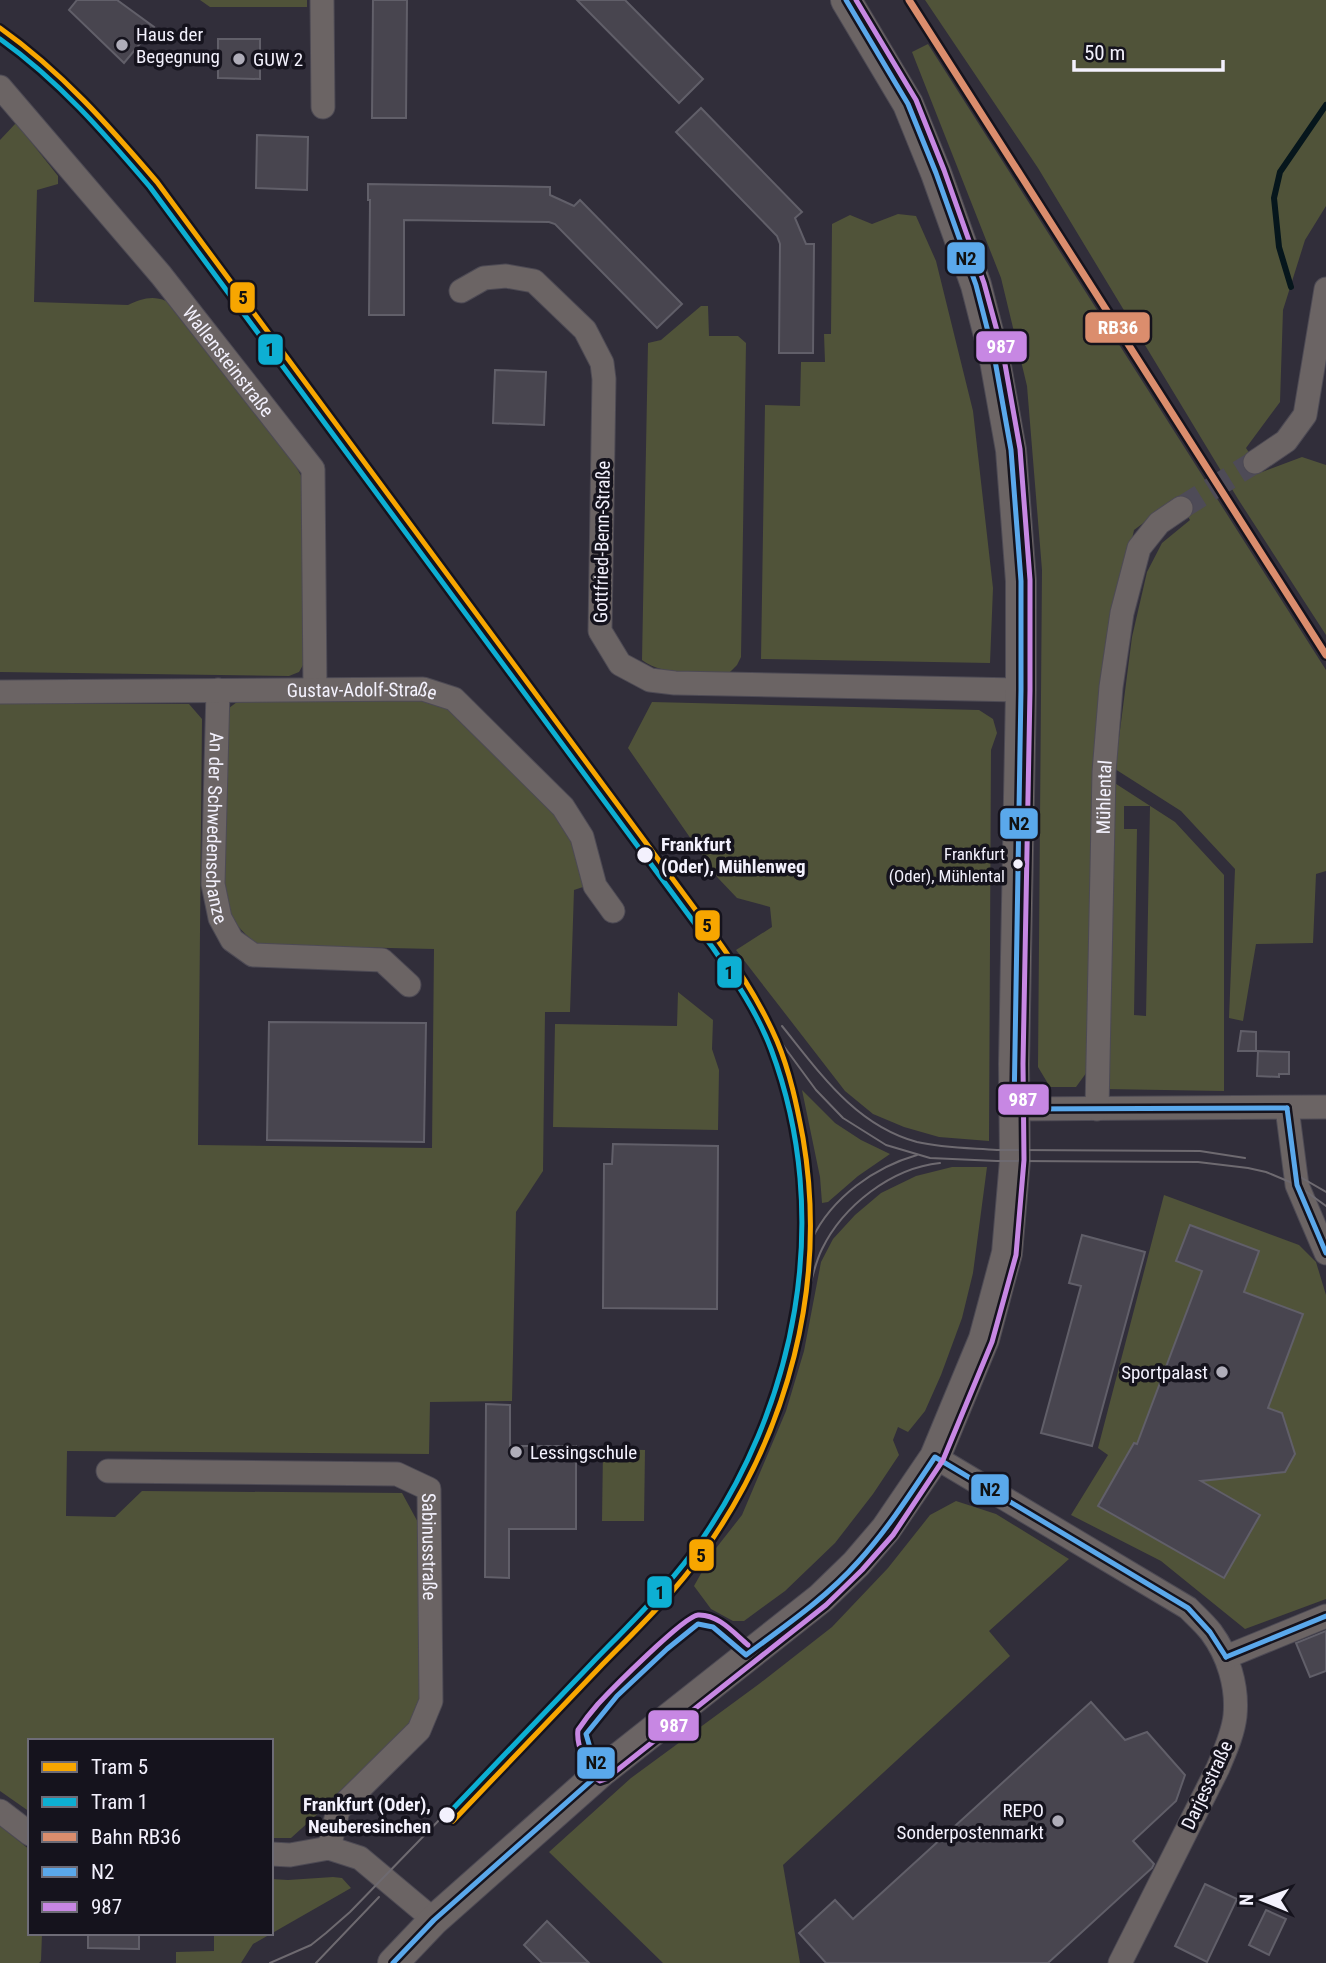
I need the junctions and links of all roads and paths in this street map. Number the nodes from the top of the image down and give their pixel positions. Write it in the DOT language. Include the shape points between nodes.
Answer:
graph roads {
  1 [pos="322,0"];
  2 [pos="846,0"];
  3 [pos="0,86"];
  4 [pos="323,107"];
  5 [pos="1326,289"];
  6 [pos="461,291"];
  7 [pos="1255,462"];
  8 [pos="1181,508"];
  9 [pos="314,689"];
  10 [pos="218,690"];
  11 [pos="1021,690"];
  12 [pos="0,692"];
  13 [pos="613,911"];
  14 [pos="409,985"];
  15 [pos="1326,1107"];
  16 [pos="1287,1108"];
  17 [pos="1014,1109"];
  18 [pos="1097,1109"];
  19 [pos="1326,1253"];
  20 [pos="934,1457"];
  21 [pos="108,1471"];
  22 [pos="1326,1616"];
  23 [pos="1226,1657"];
  24 [pos="0,1811"];
  25 [pos="28,1832"];
  26 [pos="329,1849"];
  27 [pos="273,1854"];
  28 [pos="435,1920"];
  29 [pos="393,1963"];
  30 [pos="1120,1963"];
  1 -- 4 [label="street"];
  2 -- 11 [label="street" via="908,104 976,285 988,332 1012,450 1021,582"];
  3 -- 9 [label="street, Wallensteinstraße" via="161,275 313,469"];
  5 -- 7 [label="street" via="1305,415 1286,441"];
  6 -- 11 [label="street, Gottfried-Benn-Straße" via="484,278 534,281 585,330 602,363 600,631 620,664 650,680 675,683"];
  8 -- 18 [label="street, Mühlental" via="1160,523 1139,548 1122,613 1111,687 1104,772"];
  9 -- 10 [label="street, Gustav-Adolf-Straße"];
  9 -- 13 [label="street, Gustav-Adolf-Straße" via="423,688 454,699 563,807 582,837 595,886"];
  10 -- 12 [label="street, Gustav-Adolf-Straße"];
  10 -- 14 [label="street, An der Schwedenschanze" via="213,884 219,918 232,940 253,955 382,960"];
  11 -- 17 [label="street"];
  15 -- 16 [label="street"];
  16 -- 18 [label="street"];
  16 -- 19 [label="street" via="1297,1185"];
  17 -- 18 [label="street"];
  17 -- 20 [label="street" via="1007,1253 984,1339"];
  20 -- 23 [label="street, Darjesstraße" via="1188,1608"];
  20 -- 28 [label="street" via="886,1529 821,1598 601,1772"];
  21 -- 26 [label="street, Sabinusstraße" via="397,1474 429,1489 431,1701 419,1730 338,1810"];
  22 -- 23 [label="street"];
  23 -- 30 [label="street, Darjesstraße" via="1235,1715 1230,1740"];
  24 -- 25 [label="street"];
  26 -- 27 [label="street"];
  26 -- 28 [label="street" via="360,1858"];
  28 -- 29 [label="street"];
}
